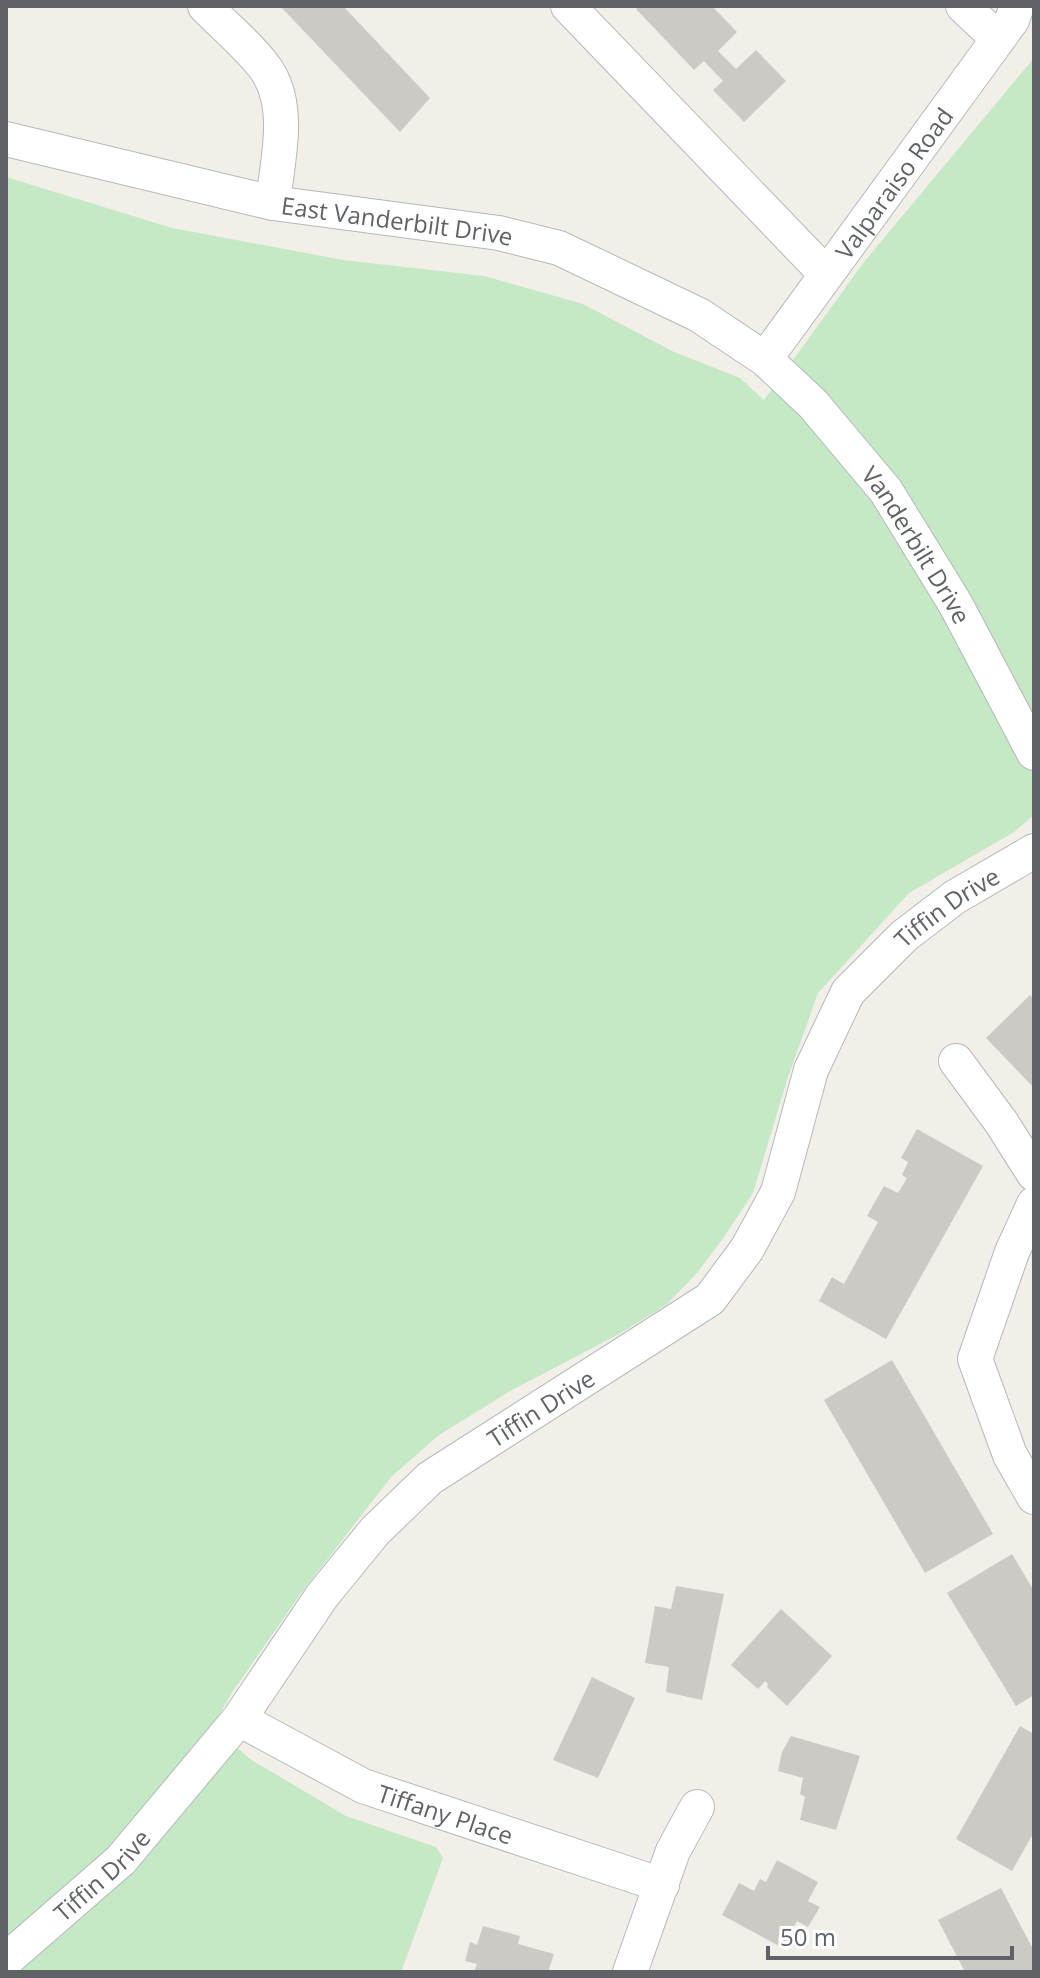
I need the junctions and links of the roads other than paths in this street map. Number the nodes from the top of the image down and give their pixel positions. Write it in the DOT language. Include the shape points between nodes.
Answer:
graph roads {
  1 [pos="205,6"];
  2 [pos="568,6"];
  3 [pos="963,6"];
  4 [pos="1017,6"];
  5 [pos="998,39"];
  6 [pos="6,139"];
  7 [pos="273,203"];
  8 [pos="826,274"];
  9 [pos="765,359"];
  10 [pos="1034,753"];
  11 [pos="1034,851"];
  12 [pos="956,1061"];
  13 [pos="1034,1174"];
  14 [pos="1034,1204"];
  15 [pos="1034,1497"];
  16 [pos="239,1719"];
  17 [pos="697,1807"];
  18 [pos="662,1885"];
  19 [pos="6,1960"];
  20 [pos="630,1972"];
  1 -- 7 [label="street" via="268,71 277,90 282,112"];
  2 -- 8 [label="street"];
  3 -- 5 [label="street"];
  4 -- 5 [label="street, Valparaiso Road"];
  5 -- 8 [label="street, Valparaiso Road"];
  6 -- 7 [label="street, East Vanderbilt Drive"];
  7 -- 9 [label="street, East Vanderbilt Drive" via="499,233 559,248 699,315"];
  8 -- 9 [label="street, Valparaiso Road"];
  9 -- 10 [label="street, Vanderbilt Drive" via="813,404 886,491 956,605"];
  11 -- 16 [label="street, Tiffin Drive" via="955,897 904,936 848,992 811,1070 778,1192 747,1249 710,1299 430,1478 375,1531 322,1596"];
  12 -- 13 [label="street"];
  14 -- 15 [label="street" via="975,1359 1010,1455"];
  16 -- 18 [label="street, Tiffany Place" via="363,1786"];
  16 -- 19 [label="street, Tiffin Drive" via="121,1860"];
  17 -- 18 [label="street"];
  18 -- 20 [label="street"];
}
